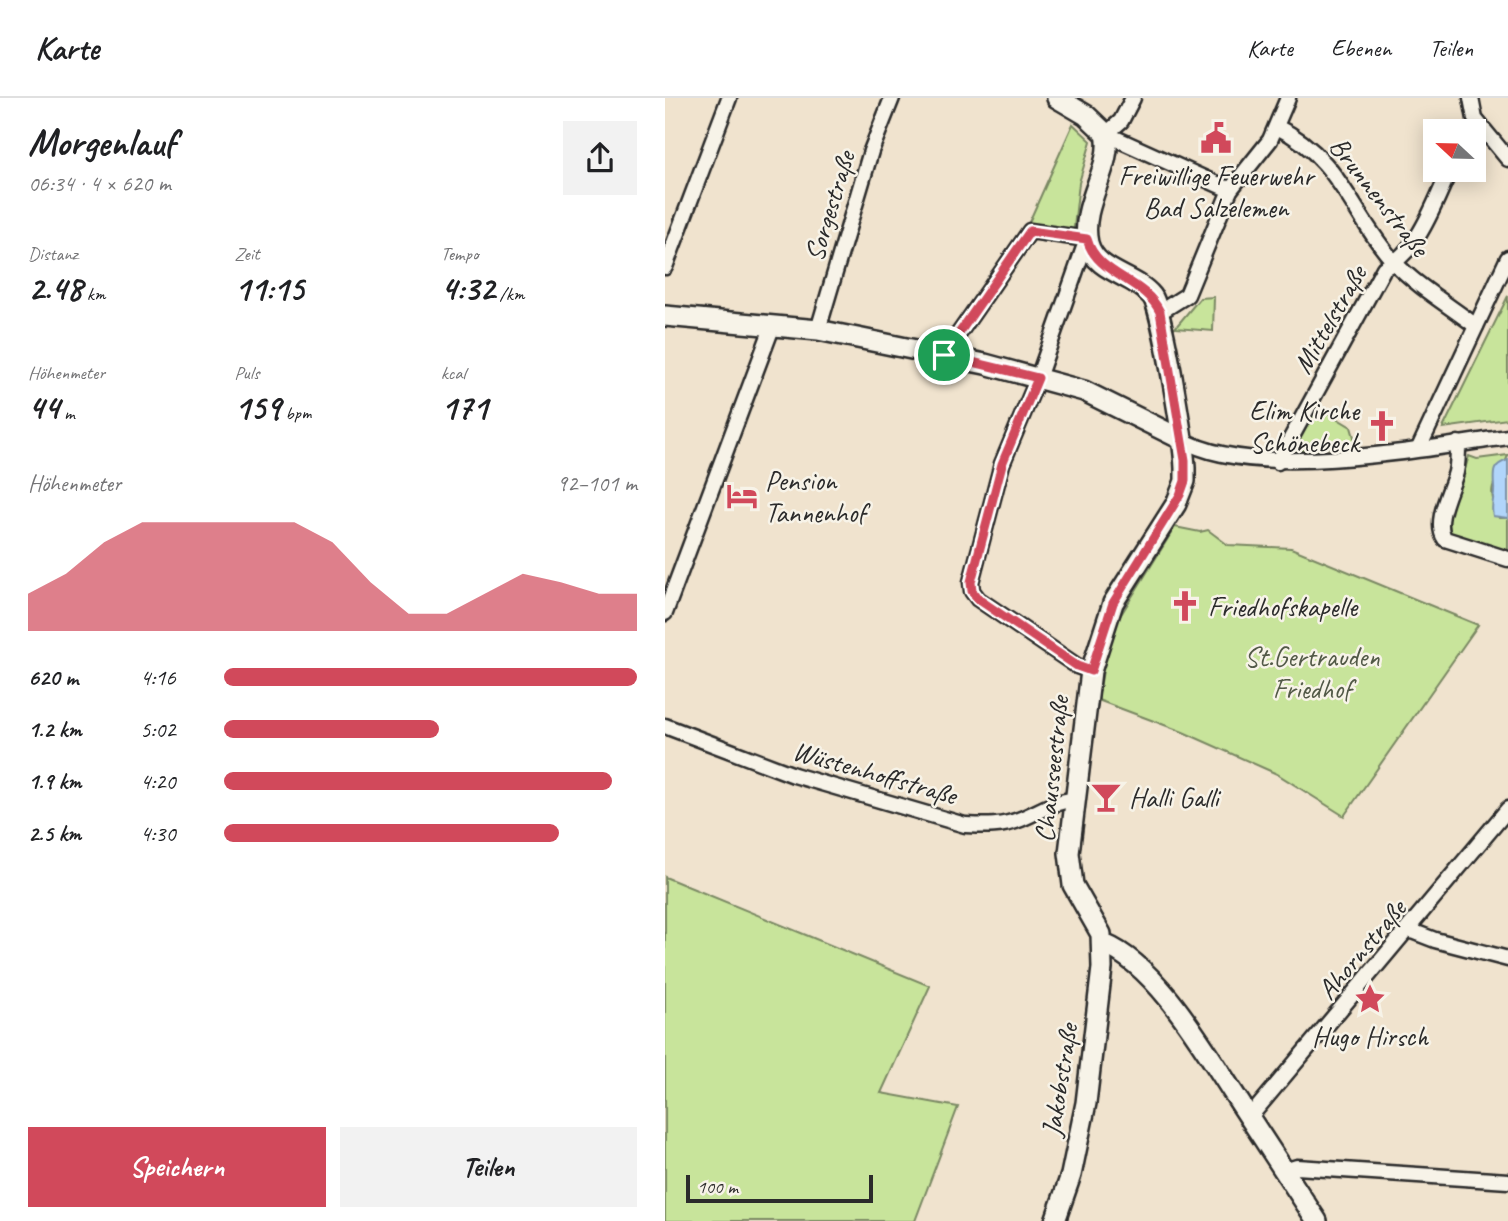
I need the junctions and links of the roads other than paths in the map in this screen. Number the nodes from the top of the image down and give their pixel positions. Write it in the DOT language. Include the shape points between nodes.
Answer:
graph roads {
  1 [pos="729,98"];
  2 [pos="892,98"];
  3 [pos="1057,98"];
  4 [pos="1133,98"];
  5 [pos="1289,98"];
  6 [pos="1471,98"];
  7 [pos="1471,119"];
  8 [pos="1277,127"];
  9 [pos="1106,134"];
  10 [pos="1486,139"];
  11 [pos="1508,159"];
  12 [pos="1444,182"];
  13 [pos="1230,190"];
  14 [pos="1087,239"];
  15 [pos="1508,258"];
  16 [pos="1395,263"];
  17 [pos="665,267"];
  18 [pos="1160,312"];
  19 [pos="665,316"];
  20 [pos="773,325"];
  21 [pos="1476,326"];
  22 [pos="818,330"];
  23 [pos="944,355"];
  24 [pos="1038,378"];
  25 [pos="1508,437"];
  26 [pos="1181,439"];
  27 [pos="1458,443"];
  28 [pos="1419,448"];
  29 [pos="1278,461"];
  30 [pos="1508,559"];
  31 [pos="665,613"];
  32 [pos="1091,671"];
  33 [pos="665,726"];
  34 [pos="1073,800"];
  35 [pos="1508,809"];
  36 [pos="1409,930"];
  37 [pos="1104,944"];
  38 [pos="1508,959"];
  39 [pos="1249,1118"];
  40 [pos="1284,1171"];
  41 [pos="1508,1181"];
  42 [pos="1055,1221"];
  43 [pos="1317,1221"];
  1 -- 17 [label="street"];
  2 -- 22 [label="street, Sorgestraße" via="871,151"];
  3 -- 9 [label="street"];
  4 -- 9 [label="street" via="1121,121"];
  5 -- 8 [label="street"];
  6 -- 7 [label="street"];
  8 -- 13 [label="street"];
  8 -- 16 [label="street, Brunnenstraße" via="1311,147 1333,170"];
  9 -- 13 [label="street"];
  9 -- 14 [label="street"];
  10 -- 11 [label="street"];
  12 -- 16 [label="street, Mittelstraße" via="1413,242"];
  13 -- 18 [label="street" via="1187,295"];
  14 -- 18 [label="street" via="1099,261 1144,289"];
  14 -- 23 [label="street" via="1030,231"];
  14 -- 24 [label="street"];
  15 -- 21 [label="street"];
  16 -- 21 [label="street, Brunnenstraße"];
  16 -- 29 [label="street, Mittelstraße" via="1384,268"];
  18 -- 26 [label="street, Chausseestraße"];
  19 -- 20 [label="street"];
  20 -- 22 [label="street"];
  20 -- 31 [label="street"];
  21 -- 28 [label="street"];
  22 -- 23 [label="street"];
  23 -- 24 [label="street"];
  24 -- 26 [label="street" via="1084,391"];
  24 -- 32 [label="street" via="1002,464 972,591 1077,666"];
  25 -- 27 [label="street"];
  26 -- 29 [label="street" via="1198,449"];
  26 -- 32 [label="street, Chausseestraße" via="1185,476 1180,495 1113,603"];
  27 -- 28 [label="street"];
  27 -- 30 [label="street" via="1441,533 1445,539"];
  28 -- 29 [label="street"];
  32 -- 34 [label="street, Chausseestraße"];
  33 -- 34 [label="street, Wüstenhoffstraße" via="810,780 940,818 992,827"];
  34 -- 37 [label="street, Chausseestraße" via="1070,869 1078,896"];
  35 -- 36 [label="street, Ahornstraße"];
  36 -- 38 [label="street"];
  36 -- 39 [label="street, Ahornstraße"];
  37 -- 39 [label="street, Chausseestraße" via="1117,949 1167,997"];
  37 -- 42 [label="street, Jakobstraße" via="1086,1103 1071,1175"];
  39 -- 40 [label="street, Chausseestraße"];
  40 -- 41 [label="street" via="1297,1167"];
  40 -- 43 [label="street, Chausseestraße"];
}
